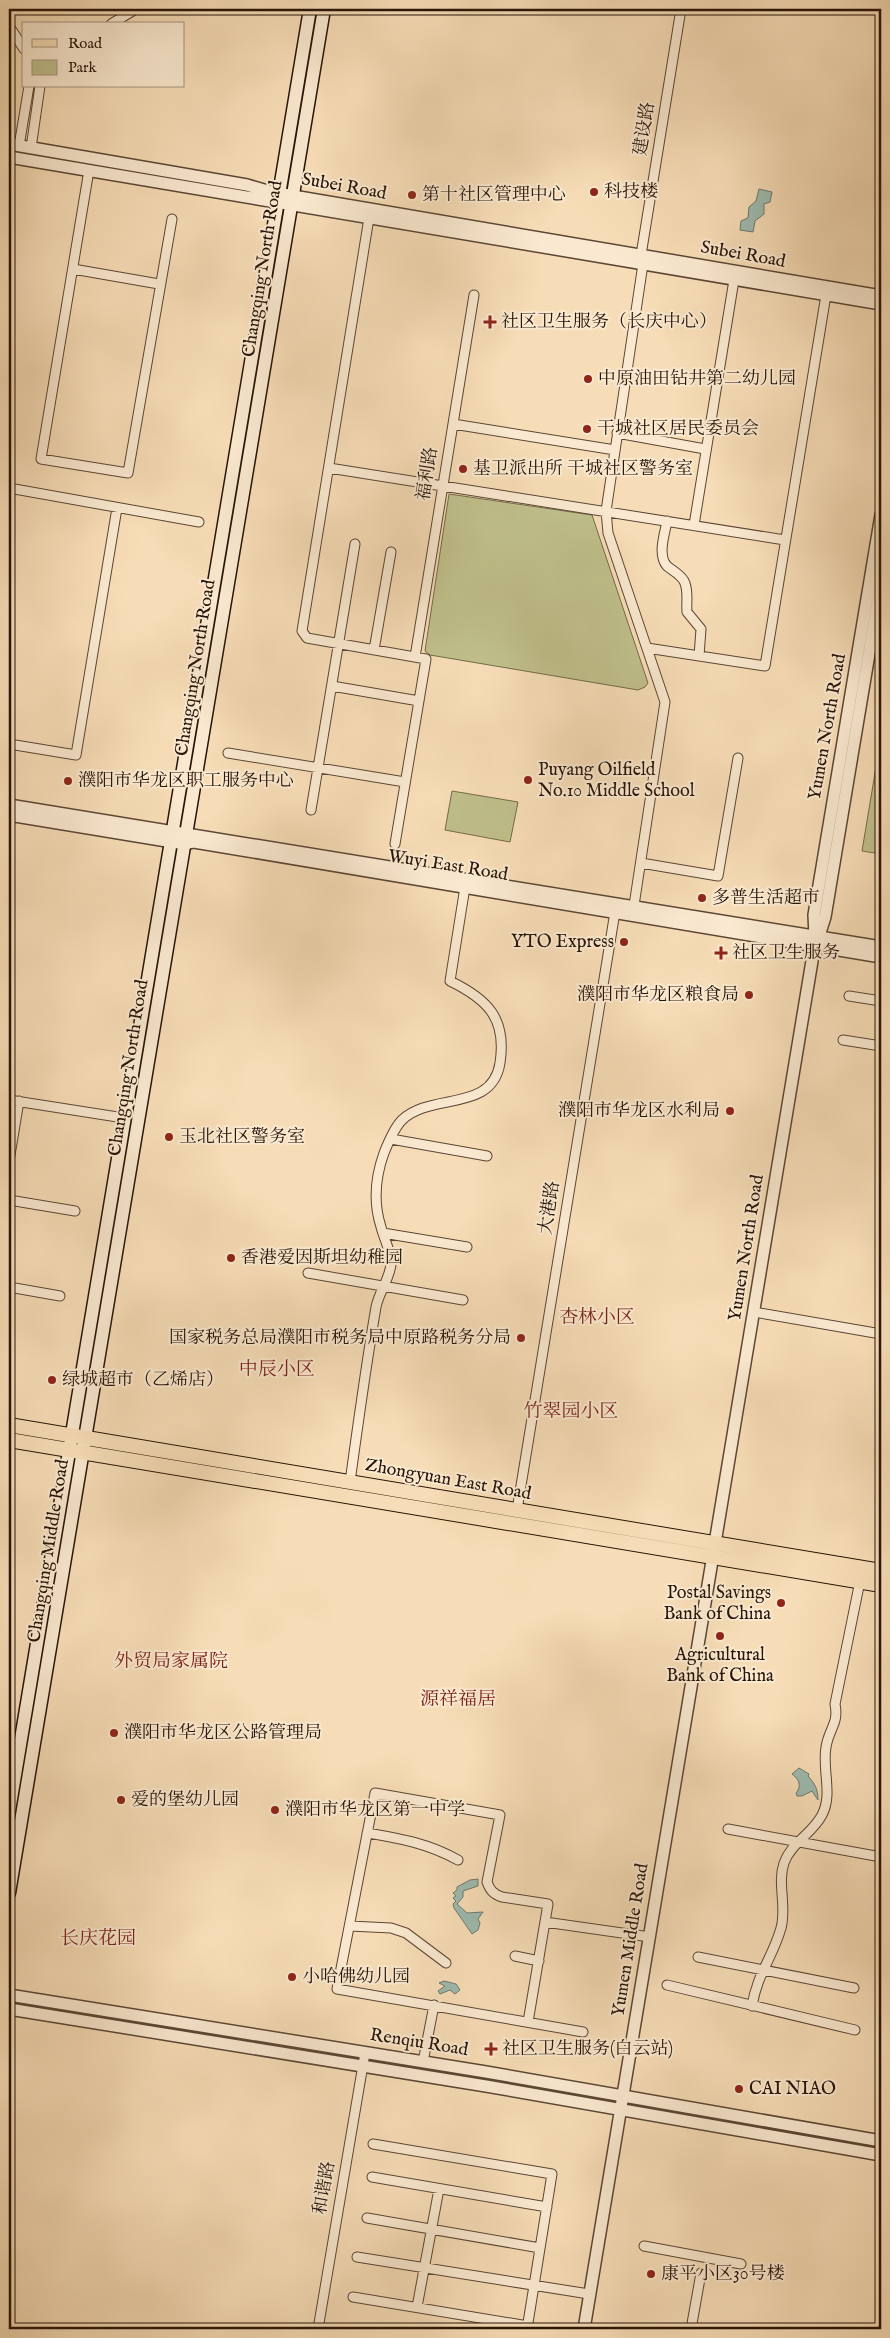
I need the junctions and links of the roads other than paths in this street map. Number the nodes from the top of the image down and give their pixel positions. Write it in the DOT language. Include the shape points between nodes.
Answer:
graph roads {
  1 [pos="136,9"];
  2 [pos="310,9"];
  3 [pos="324,9"];
  4 [pos="681,9"];
  5 [pos="114,22"];
  6 [pos="9,26"];
  7 [pos="22,46"];
  8 [pos="29,88"];
  9 [pos="39,88"];
  10 [pos="20,146"];
  11 [pos="9,157"];
  12 [pos="89,170"];
  13 [pos="278,198"];
  14 [pos="292,200"];
  15 [pos="369,218"];
  16 [pos="172,219"];
  17 [pos="642,260"];
  18 [pos="73,269"];
  19 [pos="734,280"];
  20 [pos="160,284"];
  21 [pos="826,295"];
  22 [pos="474,296"];
  23 [pos="881,296"];
  24 [pos="881,304"];
  25 [pos="453,424"];
  26 [pos="617,433"];
  27 [pos="705,448"];
  28 [pos="615,450"];
  29 [pos="329,468"];
  30 [pos="443,487"];
  31 [pos="9,488"];
  32 [pos="117,508"];
  33 [pos="606,511"];
  34 [pos="881,515"];
  35 [pos="667,521"];
  36 [pos="199,522"];
  37 [pos="694,525"];
  38 [pos="785,540"];
  39 [pos="355,544"];
  40 [pos="391,552"];
  41 [pos="881,582"];
  42 [pos="339,644"];
  43 [pos="647,648"];
  44 [pos="374,650"];
  45 [pos="699,656"];
  46 [pos="415,657"];
  47 [pos="332,686"];
  48 [pos="419,701"];
  49 [pos="9,744"];
  50 [pos="228,752"];
  51 [pos="738,758"];
  52 [pos="318,768"];
  53 [pos="405,782"];
  54 [pos="9,804"];
  55 [pos="311,810"];
  56 [pos="9,815"];
  57 [pos="171,836"];
  58 [pos="186,838"];
  59 [pos="394,844"];
  60 [pos="641,863"];
  61 [pos="466,887"];
  62 [pos="633,910"];
  63 [pos="615,912"];
  64 [pos="816,939"];
  65 [pos="881,947"];
  66 [pos="881,956"];
  67 [pos="849,996"];
  68 [pos="881,1001"];
  69 [pos="843,1040"];
  70 [pos="881,1046"];
  71 [pos="9,1100"];
  72 [pos="19,1101"];
  73 [pos="124,1118"];
  74 [pos="391,1139"];
  75 [pos="487,1156"];
  76 [pos="9,1161"];
  77 [pos="9,1200"];
  78 [pos="75,1211"];
  79 [pos="383,1233"];
  80 [pos="467,1247"];
  81 [pos="308,1273"];
  82 [pos="383,1286"];
  83 [pos="9,1287"];
  84 [pos="60,1296"];
  85 [pos="463,1300"];
  86 [pos="754,1312"];
  87 [pos="881,1334"];
  88 [pos="9,1425"];
  89 [pos="9,1440"];
  90 [pos="70,1443"];
  91 [pos="84,1445"];
  92 [pos="350,1482"];
  93 [pos="517,1510"];
  94 [pos="714,1550"];
  95 [pos="881,1571"];
  96 [pos="860,1581"];
  97 [pos="881,1585"];
  98 [pos="9,1811"];
  99 [pos="728,1829"];
  100 [pos="367,1833"];
  101 [pos="798,1842"];
  102 [pos="880,1857"];
  103 [pos="458,1860"];
  104 [pos="9,1893"];
  105 [pos="545,1922"];
  106 [pos="350,1926"];
  107 [pos="650,1937"];
  108 [pos="514,1956"];
  109 [pos="698,1957"];
  110 [pos="539,1961"];
  111 [pos="446,1963"];
  112 [pos="762,1970"];
  113 [pos="666,1985"];
  114 [pos="854,1988"];
  115 [pos="9,1995"];
  116 [pos="434,2006"];
  117 [pos="752,2006"];
  118 [pos="9,2009"];
  119 [pos="528,2022"];
  120 [pos="855,2030"];
  121 [pos="583,2032"];
  122 [pos="365,2053"];
  123 [pos="422,2062"];
  124 [pos="362,2066"];
  125 [pos="623,2097"];
  126 [pos="620,2109"];
  127 [pos="881,2141"];
  128 [pos="373,2144"];
  129 [pos="881,2155"];
  130 [pos="372,2177"];
  131 [pos="439,2189"];
  132 [pos="547,2207"];
  133 [pos="367,2218"];
  134 [pos="431,2229"];
  135 [pos="644,2246"];
  136 [pos="540,2248"];
  137 [pos="357,2257"];
  138 [pos="741,2264"];
  139 [pos="424,2268"];
  140 [pos="700,2273"];
  141 [pos="534,2286"];
  142 [pos="590,2294"];
  143 [pos="353,2297"];
  144 [pos="417,2307"];
  145 [pos="527,2328"];
  146 [pos="318,2329"];
  147 [pos="584,2329"];
  148 [pos="691,2329"];
  1 -- 5 [label="street"];
  2 -- 13 [label="main road, Changqing North Road"];
  3 -- 14 [label="main road, Changqing North Road"];
  4 -- 17 [label="street, 建设路"];
  6 -- 7 [label="street"];
  8 -- 10 [label="street"];
  9 -- 10 [label="street"];
  10 -- 13 [label="street, Subei Road" via="247,185"];
  11 -- 12 [label="street, Subei Road"];
  12 -- 13 [label="street, Subei Road"];
  12 -- 18 [label="street"];
  13 -- 14 [label="street, Subei Road"];
  13 -- 57 [label="main road, Changqing North Road"];
  14 -- 15 [label="street, Subei Road"];
  14 -- 17 [label="street, Subei Road"];
  14 -- 58 [label="main road, Changqing North Road"];
  15 -- 17 [label="street, Subei Road"];
  15 -- 29 [label="street"];
  16 -- 20 [label="street"];
  17 -- 19 [label="street, Subei Road"];
  17 -- 23 [label="street, Subei Road"];
  17 -- 26 [label="street, 建设路"];
  18 -- 20 [label="street"];
  18 -- 20 [label="street" via="41,459 128,473"];
  19 -- 21 [label="street, Subei Road"];
  19 -- 27 [label="street"];
  21 -- 24 [label="street, Subei Road"];
  21 -- 38 [label="street"];
  22 -- 25 [label="street, 福利路"];
  25 -- 28 [label="street"];
  25 -- 30 [label="street, 福利路"];
  26 -- 27 [label="street"];
  26 -- 28 [label="street, 建设路"];
  27 -- 37 [label="street"];
  28 -- 33 [label="street, 建设路"];
  29 -- 30 [label="street"];
  29 -- 42 [label="street" via="302,632 306,638"];
  30 -- 33 [label="street"];
  30 -- 46 [label="street, 福利路"];
  31 -- 32 [label="street"];
  32 -- 36 [label="street"];
  32 -- 49 [label="street" via="76,755"];
  33 -- 35 [label="street"];
  33 -- 43 [label="street, 建设路" via="608,532"];
  34 -- 64 [label="street, Yumen North Road" via="814,915"];
  35 -- 37 [label="street"];
  35 -- 45 [label="street" via="663,557 665,564 684,582 687,612 702,629"];
  37 -- 38 [label="street"];
  38 -- 45 [label="street" via="765,666"];
  39 -- 42 [label="street"];
  40 -- 44 [label="street"];
  41 -- 64 [label="street, Yumen North Road" via="825,917"];
  42 -- 44 [label="street"];
  42 -- 47 [label="street"];
  43 -- 45 [label="street"];
  43 -- 60 [label="street, 建设路" via="665,711"];
  44 -- 46 [label="street"];
  46 -- 48 [label="street" via="426,659"];
  47 -- 48 [label="street"];
  47 -- 52 [label="street"];
  48 -- 53 [label="street"];
  50 -- 52 [label="street"];
  51 -- 60 [label="street" via="718,876"];
  52 -- 53 [label="street"];
  52 -- 55 [label="street"];
  53 -- 59 [label="street"];
  54 -- 57 [label="street, Wuyi East Road"];
  56 -- 57 [label="street, Wuyi East Road"];
  57 -- 58 [label="street, Wuyi East Road"];
  57 -- 73 [label="main road, Changqing North Road"];
  58 -- 61 [label="street, Wuyi East Road" via="194,842"];
  58 -- 62 [label="street, Wuyi East Road"];
  58 -- 91 [label="main road, Changqing North Road"];
  60 -- 62 [label="street, 建设路"];
  61 -- 63 [label="street, Wuyi East Road"];
  61 -- 74 [label="street" via="450,981 474,992 495,1016 501,1044 496,1078 491,1086 472,1097 415,1112 402,1120"];
  62 -- 63 [label="street, Wuyi East Road"];
  62 -- 64 [label="street, Wuyi East Road"];
  63 -- 93 [label="street, 大港路"];
  64 -- 65 [label="street, Wuyi East Road"];
  64 -- 66 [label="street, Wuyi East Road"];
  64 -- 86 [label="street, Yumen North Road"];
  67 -- 68 [label="street"];
  69 -- 70 [label="street"];
  71 -- 72 [label="street"];
  72 -- 73 [label="street"];
  72 -- 76 [label="street"];
  73 -- 90 [label="main road, Changqing North Road"];
  74 -- 75 [label="street"];
  74 -- 79 [label="street" via="376,1185 377,1213"];
  77 -- 78 [label="street"];
  79 -- 80 [label="street"];
  79 -- 82 [label="street" via="391,1265"];
  81 -- 82 [label="street"];
  82 -- 85 [label="street"];
  82 -- 92 [label="street" via="376,1308"];
  83 -- 84 [label="street"];
  86 -- 87 [label="street"];
  86 -- 94 [label="street, Yumen North Road"];
  88 -- 90 [label="main road, Zhongyuan East Road"];
  89 -- 90 [label="main road, Zhongyuan East Road"];
  90 -- 91 [label="main road, Zhongyuan East Road"];
  90 -- 98 [label="main road, Changqing Middle Road"];
  91 -- 92 [label="main road, Zhongyuan East Road"];
  91 -- 94 [label="main road, Zhongyuan East Road"];
  91 -- 104 [label="main road, Changqing Middle Road"];
  92 -- 93 [label="main road, Zhongyuan East Road"];
  93 -- 94 [label="main road, Zhongyuan East Road"];
  94 -- 95 [label="main road, Zhongyuan East Road"];
  94 -- 96 [label="main road, Zhongyuan East Road"];
  94 -- 107 [label="street, Yumen Middle Road"];
  96 -- 97 [label="main road, Zhongyuan East Road"];
  96 -- 101 [label="street" via="835,1704 837,1718 825,1751 827,1786 824,1810 816,1825"];
  99 -- 101 [label="street"];
  100 -- 103 [label="street" via="434,1847"];
  100 -- 105 [label="street" via="375,1792 500,1815 487,1882 495,1894 548,1904"];
  100 -- 106 [label="street"];
  101 -- 102 [label="street"];
  101 -- 112 [label="street" via="784,1864 782,1926"];
  105 -- 107 [label="street"];
  105 -- 110 [label="street"];
  106 -- 111 [label="street" via="391,1928 406,1933"];
  106 -- 116 [label="street" via="337,1988"];
  107 -- 125 [label="street, Yumen Middle Road"];
  108 -- 110 [label="street"];
  109 -- 112 [label="street"];
  110 -- 119 [label="street"];
  112 -- 114 [label="street"];
  112 -- 117 [label="street"];
  113 -- 117 [label="street"];
  115 -- 122 [label="street, Renqiu Road"];
  116 -- 119 [label="street"];
  116 -- 123 [label="street"];
  117 -- 120 [label="street"];
  118 -- 124 [label="street, Renqiu Road"];
  119 -- 121 [label="street"];
  122 -- 123 [label="street, Renqiu Road"];
  122 -- 124 [label="street, 和谐路"];
  123 -- 125 [label="street, Renqiu Road"];
  124 -- 126 [label="street, Renqiu Road"];
  124 -- 146 [label="street, 和谐路"];
  125 -- 126 [label="street, Yumen Middle Road"];
  125 -- 127 [label="street, Renqiu Road"];
  126 -- 129 [label="street, Renqiu Road"];
  126 -- 142 [label="street, Yumen Middle Road"];
  128 -- 132 [label="street" via="552,2174"];
  130 -- 131 [label="street"];
  131 -- 132 [label="street"];
  131 -- 134 [label="street"];
  132 -- 136 [label="street"];
  133 -- 134 [label="street"];
  134 -- 136 [label="street"];
  134 -- 139 [label="street"];
  135 -- 138 [label="street"];
  136 -- 141 [label="street"];
  137 -- 139 [label="street"];
  139 -- 141 [label="street"];
  139 -- 144 [label="street"];
  140 -- 148 [label="street"];
  141 -- 142 [label="street"];
  141 -- 145 [label="street"];
  142 -- 147 [label="street, Yumen Middle Road"];
  143 -- 144 [label="street"];
  144 -- 145 [label="street"];
}
